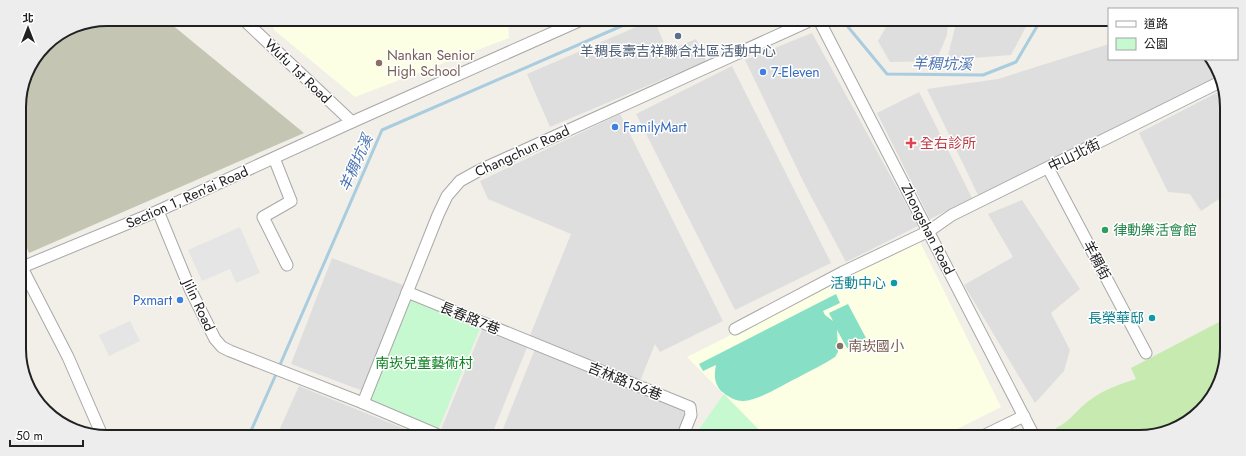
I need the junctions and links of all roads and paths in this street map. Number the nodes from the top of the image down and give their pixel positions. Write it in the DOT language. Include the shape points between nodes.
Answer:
graph roads {
  1 [pos="250,26"];
  2 [pos="568,26"];
  3 [pos="798,26"];
  4 [pos="822,26"];
  5 [pos="1217,85"];
  6 [pos="352,122"];
  7 [pos="274,158"];
  8 [pos="1048,168"];
  9 [pos="158,212"];
  10 [pos="929,231"];
  11 [pos="26,264"];
  12 [pos="287,265"];
  13 [pos="26,276"];
  14 [pos="407,292"];
  15 [pos="735,330"];
  16 [pos="532,344"];
  17 [pos="1146,353"];
  18 [pos="363,403"];
  19 [pos="1024,416"];
  20 [pos="100,429"];
  21 [pos="427,430"];
  22 [pos="685,430"];
  23 [pos="996,430"];
  24 [pos="1031,430"];
  1 -- 6 [label="street, Wufu 1st Road"];
  2 -- 6 [label="street, Section 1, Ren'ai Road"];
  3 -- 14 [label="street, Changchun Road" via="460,181 447,196"];
  4 -- 10 [label="street, Zhongshan Road"];
  5 -- 8 [label="street, 中山北街"];
  6 -- 7 [label="street, Section 1, Ren'ai Road"];
  7 -- 9 [label="street, Section 1, Ren'ai Road"];
  7 -- 12 [label="street" via="291,201 264,217"];
  8 -- 10 [label="street, 中山北街" via="952,215"];
  8 -- 17 [label="street, 羊稠街"];
  9 -- 11 [label="street, Section 1, Ren'ai Road"];
  9 -- 18 [label="street, Jilin Road" via="214,339 230,351"];
  10 -- 15 [label="street, 中山北街" via="843,272"];
  10 -- 19 [label="street, Zhongshan Road"];
  13 -- 20 [label="street" via="68,357"];
  14 -- 16 [label="street, 長春路7巷"];
  14 -- 18 [label="street, Changchun Road"];
  16 -- 22 [label="street, 吉林路156巷" via="690,407 691,415"];
  18 -- 21 [label="street"];
  19 -- 23 [label="street"];
  19 -- 24 [label="street, Zhongshan Road"];
}
